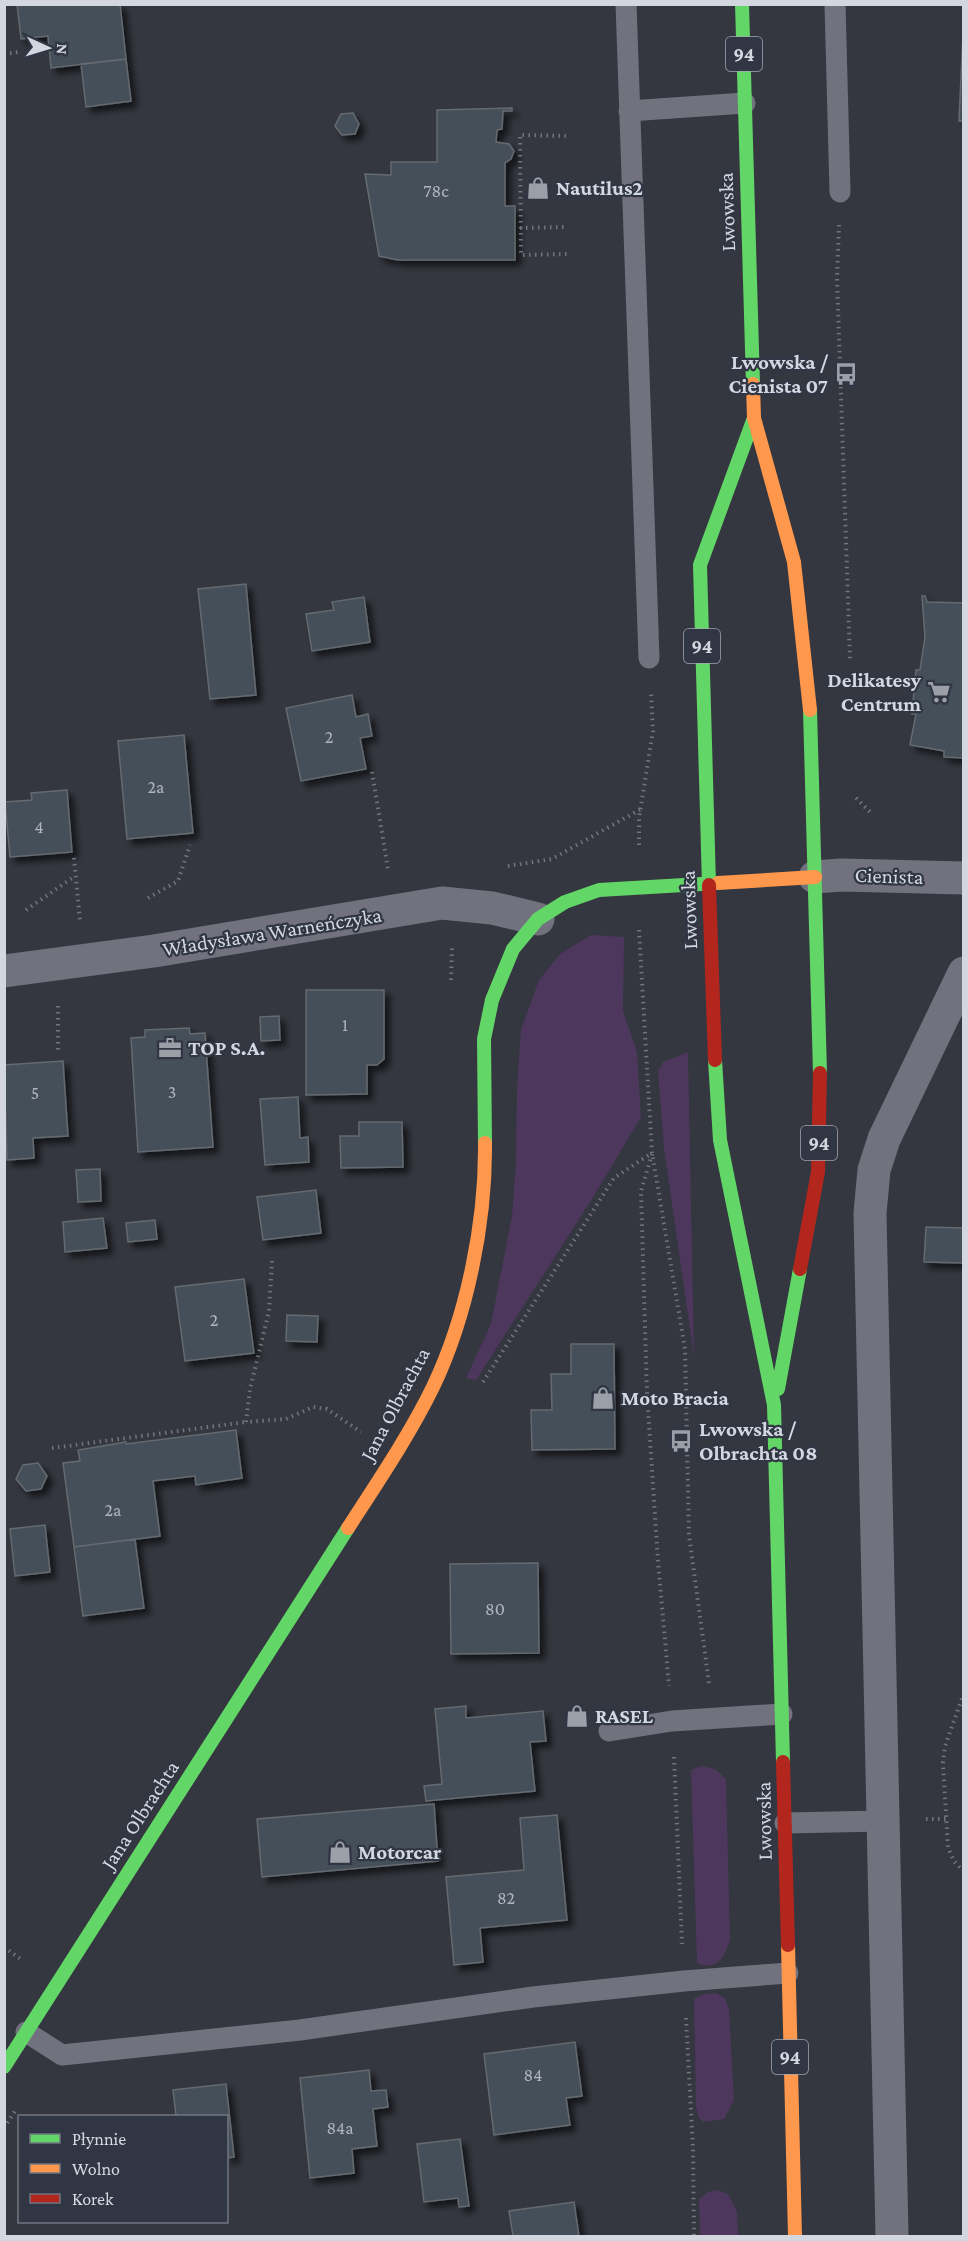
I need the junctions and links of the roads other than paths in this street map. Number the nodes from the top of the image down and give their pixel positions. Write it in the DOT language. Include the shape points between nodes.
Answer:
graph roads {
  1 [pos="626,4"];
  2 [pos="742,4"];
  3 [pos="835,4"];
  4 [pos="745,103"];
  5 [pos="629,111"];
  6 [pos="840,192"];
  7 [pos="754,418"];
  8 [pos="649,658"];
  9 [pos="815,877"];
  10 [pos="963,878"];
  11 [pos="709,884"];
  12 [pos="537,919"];
  13 [pos="4,971"];
  14 [pos="963,973"];
  15 [pos="774,1405"];
  16 [pos="782,1714"];
  17 [pos="609,1731"];
  18 [pos="883,1821"];
  19 [pos="785,1823"];
  20 [pos="788,1973"];
  21 [pos="26,2032"];
  22 [pos="4,2067"];
  23 [pos="795,2236"];
  24 [pos="892,2236"];
  1 -- 5 [label="lane"];
  2 -- 4 [label="main road, Lwowska / 94"];
  3 -- 6 [label="lane"];
  4 -- 5 [label="lane"];
  4 -- 7 [label="main road, Lwowska / 94"];
  5 -- 8 [label="lane"];
  7 -- 9 [label="main road, Lwowska / 94" via="794,562 811,724"];
  7 -- 11 [label="main road, Lwowska / 94" via="700,565"];
  9 -- 10 [label="street, Cienista"];
  9 -- 11 [label="main road, Jana Olbrachta"];
  9 -- 15 [label="main road, Lwowska / 94" via="820,1069 818,1172"];
  11 -- 12 [label="main road, Jana Olbrachta" via="599,890 565,902"];
  11 -- 15 [label="main road, Lwowska / 94" via="720,1140"];
  12 -- 13 [label="street, Władysława Warneńczyka" via="492,908 442,903 166,949"];
  12 -- 21 [label="main road, Jana Olbrachta" via="513,949 492,1000 484,1039 485,1155 480,1218 460,1316 433,1387 389,1464"];
  14 -- 18 [label="street" via="884,1139 874,1170 870,1214"];
  15 -- 16 [label="main road, Lwowska / 94"];
  16 -- 17 [label="lane" via="672,1721"];
  16 -- 19 [label="main road, Lwowska / 94"];
  18 -- 19 [label="lane"];
  18 -- 24 [label="street"];
  19 -- 20 [label="main road, Lwowska / 94"];
  20 -- 21 [label="lane" via="545,1996 300,2030 62,2055"];
  20 -- 23 [label="main road, Lwowska / 94"];
  21 -- 22 [label="main road, Jana Olbrachta"];
}
